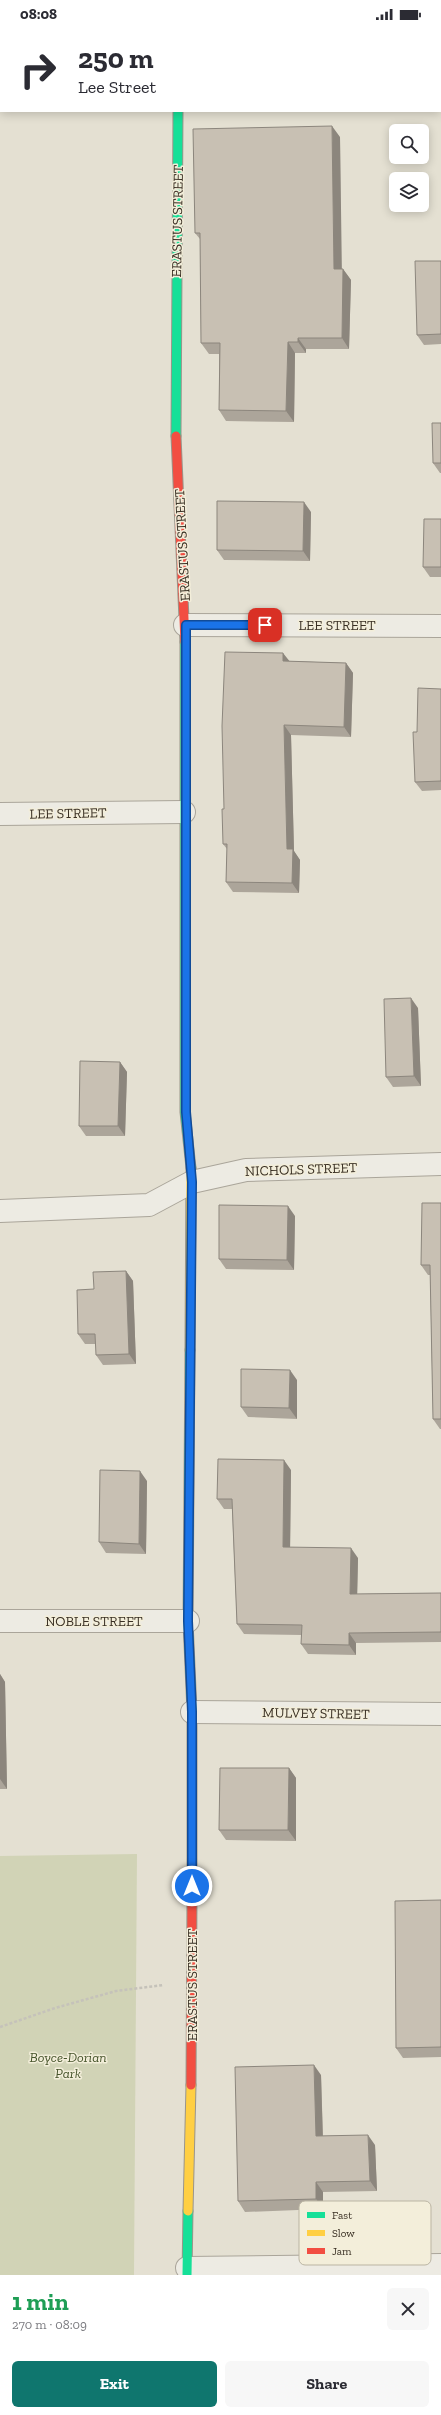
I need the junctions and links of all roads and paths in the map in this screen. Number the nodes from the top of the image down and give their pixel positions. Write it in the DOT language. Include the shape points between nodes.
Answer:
graph roads {
  1 [pos="178,112"];
  2 [pos="186,625"];
  3 [pos="441,626"];
  4 [pos="184,812"];
  5 [pos="0,814"];
  6 [pos="441,1164"];
  7 [pos="192,1182"];
  8 [pos="0,1211"];
  9 [pos="0,1621"];
  10 [pos="188,1621"];
  11 [pos="192,1712"];
  12 [pos="441,1714"];
  13 [pos="192,1981"];
  14 [pos="0,2027"];
  15 [pos="441,2265"];
  16 [pos="187,2272"];
  1 -- 2 [label="street, ERASTUS STREET" via="175,405"];
  2 -- 3 [label="street, LEE STREET"];
  2 -- 4 [label="street, ERASTUS STREET"];
  4 -- 5 [label="street, LEE STREET"];
  4 -- 7 [label="street, ERASTUS STREET" via="186,1112"];
  6 -- 7 [label="street, NICHOLS STREET" via="246,1170"];
  7 -- 8 [label="street, NICHOLS STREET" via="150,1205"];
  7 -- 10 [label="street, ERASTUS STREET"];
  9 -- 10 [label="street, NOBLE STREET"];
  10 -- 11 [label="street, ERASTUS STREET"];
  11 -- 12 [label="street, MULVEY STREET"];
  11 -- 13 [label="street, ERASTUS STREET"];
  13 -- 14 [label="path" via="116,1991"];
  13 -- 16 [label="street, ERASTUS STREET"];
  15 -- 16 [label="street"];
}
